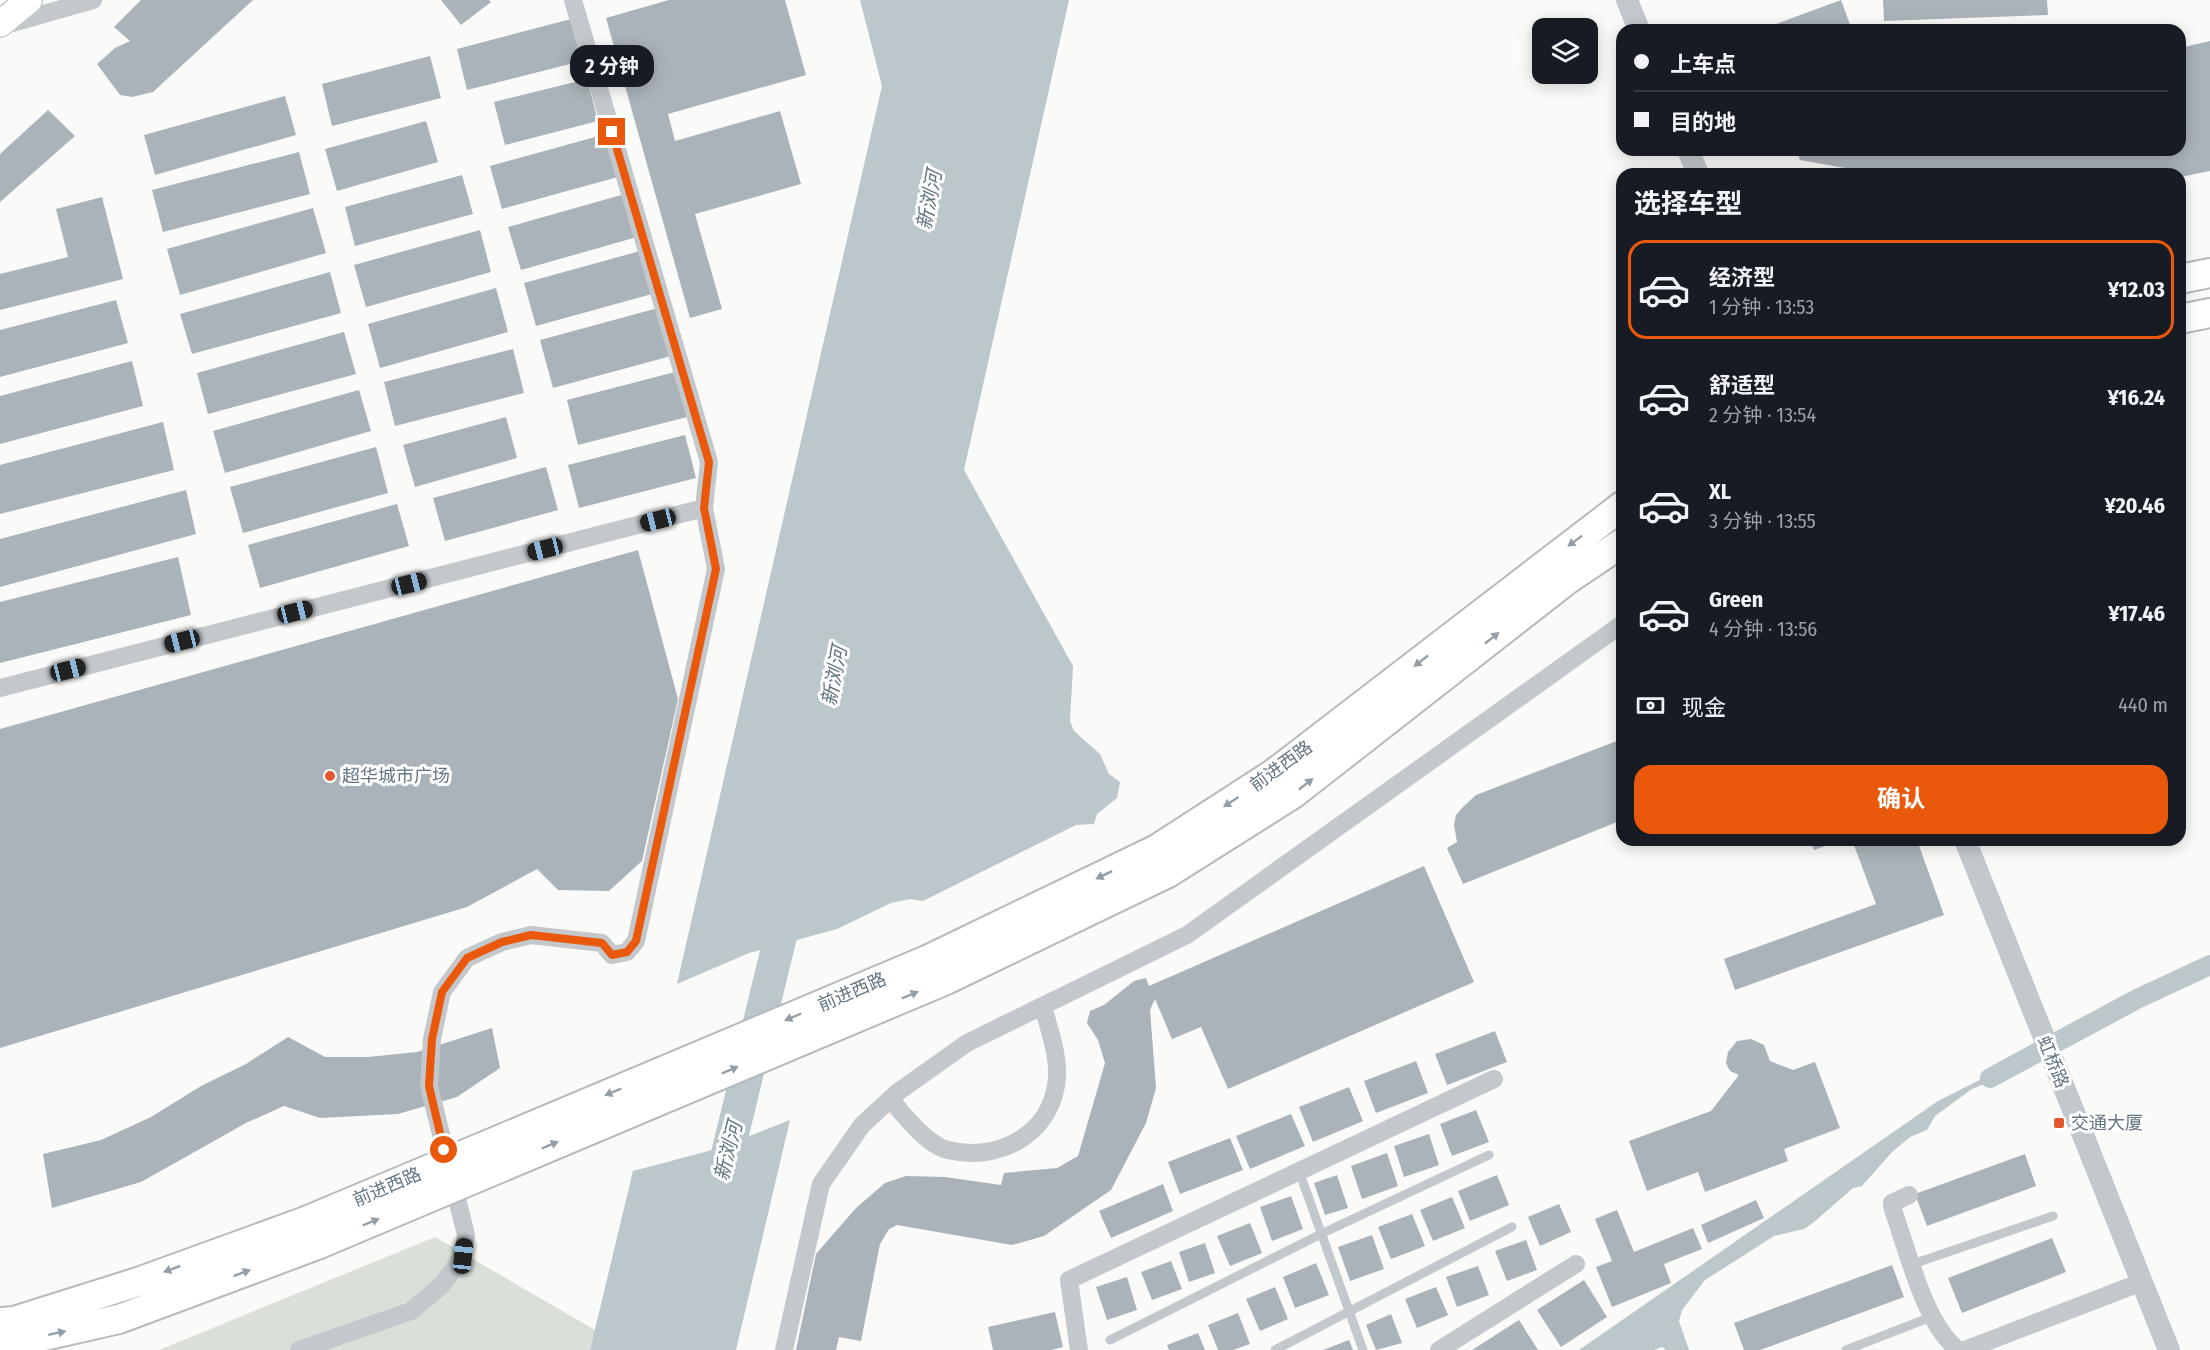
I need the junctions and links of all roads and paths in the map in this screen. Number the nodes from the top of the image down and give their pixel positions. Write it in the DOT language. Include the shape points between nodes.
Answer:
graph roads {
  1 [pos="29,0"];
  2 [pos="93,0"];
  3 [pos="573,0"];
  4 [pos="1627,0"];
  5 [pos="1637,24"];
  6 [pos="0,25"];
  7 [pos="2210,273"];
  8 [pos="2186,278"];
  9 [pos="2210,313"];
  10 [pos="2186,318"];
  11 [pos="704,508"];
  12 [pos="1616,511"];
  13 [pos="1616,547"];
  14 [pos="1616,628"];
  15 [pos="0,688"];
  16 [pos="1967,846"];
  17 [pos="1162,861"];
  18 [pos="1043,1006"];
  19 [pos="1494,1079"];
  20 [pos="890,1099"];
  21 [pos="1489,1155"];
  22 [pos="1299,1171"];
  23 [pos="1909,1196"];
  24 [pos="2053,1216"];
  25 [pos="1512,1227"];
  26 [pos="312,1233"];
  27 [pos="1321,1234"];
  28 [pos="1576,1264"];
  29 [pos="1912,1264"];
  30 [pos="2142,1282"];
  31 [pos="1349,1312"];
  32 [pos="1934,1316"];
  33 [pos="0,1322"];
  34 [pos="1110,1340"];
  35 [pos="0,1346"];
  36 [pos="299,1350"];
  37 [pos="784,1350"];
  38 [pos="1079,1350"];
  39 [pos="1275,1350"];
  40 [pos="1363,1350"];
  41 [pos="1438,1350"];
  42 [pos="1846,1350"];
  43 [pos="1958,1350"];
  44 [pos="1965,1350"];
  45 [pos="2169,1350"];
  1 -- 6 [label="main road"];
  2 -- 6 [label="street"];
  3 -- 11 [label="street" via="709,462"];
  4 -- 5 [label="street"];
  7 -- 8 [label="main road"];
  9 -- 10 [label="main road"];
  11 -- 15 [label="street"];
  11 -- 36 [label="street" via="716,569 636,941 627,952 612,955 602,943 531,935 502,942 467,958 442,992 432,1039 429,1086 466,1235 463,1256 442,1285 411,1311"];
  12 -- 17 [label="main road, 前进西路, one-way"];
  17 -- 13 [label="main road, 前进西路, one-way" via="1293,794 1567,580"];
  14 -- 18 [label="street" via="1187,934"];
  16 -- 30 [label="street, 虹桥路"];
  17 -- 26 [label="main road, 前进西路, bridge" via="927,960"];
  18 -- 20 [label="street" via="967,1043"];
  18 -- 20 [label="street" via="1055,1052 1056,1086 1046,1113 1032,1131 1011,1147 980,1153 946,1150 916,1128"];
  19 -- 22 [label="street"];
  20 -- 37 [label="street" via="862,1125 821,1184"];
  21 -- 27 [label="lane"];
  22 -- 27 [label="lane"];
  22 -- 38 [label="street" via="1069,1280"];
  23 -- 29 [label="street" via="1892,1203"];
  24 -- 29 [label="lane"];
  25 -- 31 [label="lane"];
  26 -- 33 [label="main road, 前进西路, one-way"];
  35 -- 26 [label="main road, 前进西路, one-way" via="120,1319"];
  27 -- 31 [label="lane"];
  27 -- 34 [label="lane"];
  28 -- 41 [label="street"];
  29 -- 32 [label="street"];
  30 -- 44 [label="street"];
  30 -- 45 [label="street, 虹桥路"];
  31 -- 39 [label="lane"];
  31 -- 40 [label="lane"];
  32 -- 42 [label="lane"];
  32 -- 43 [label="street" via="1944,1339"];
}
